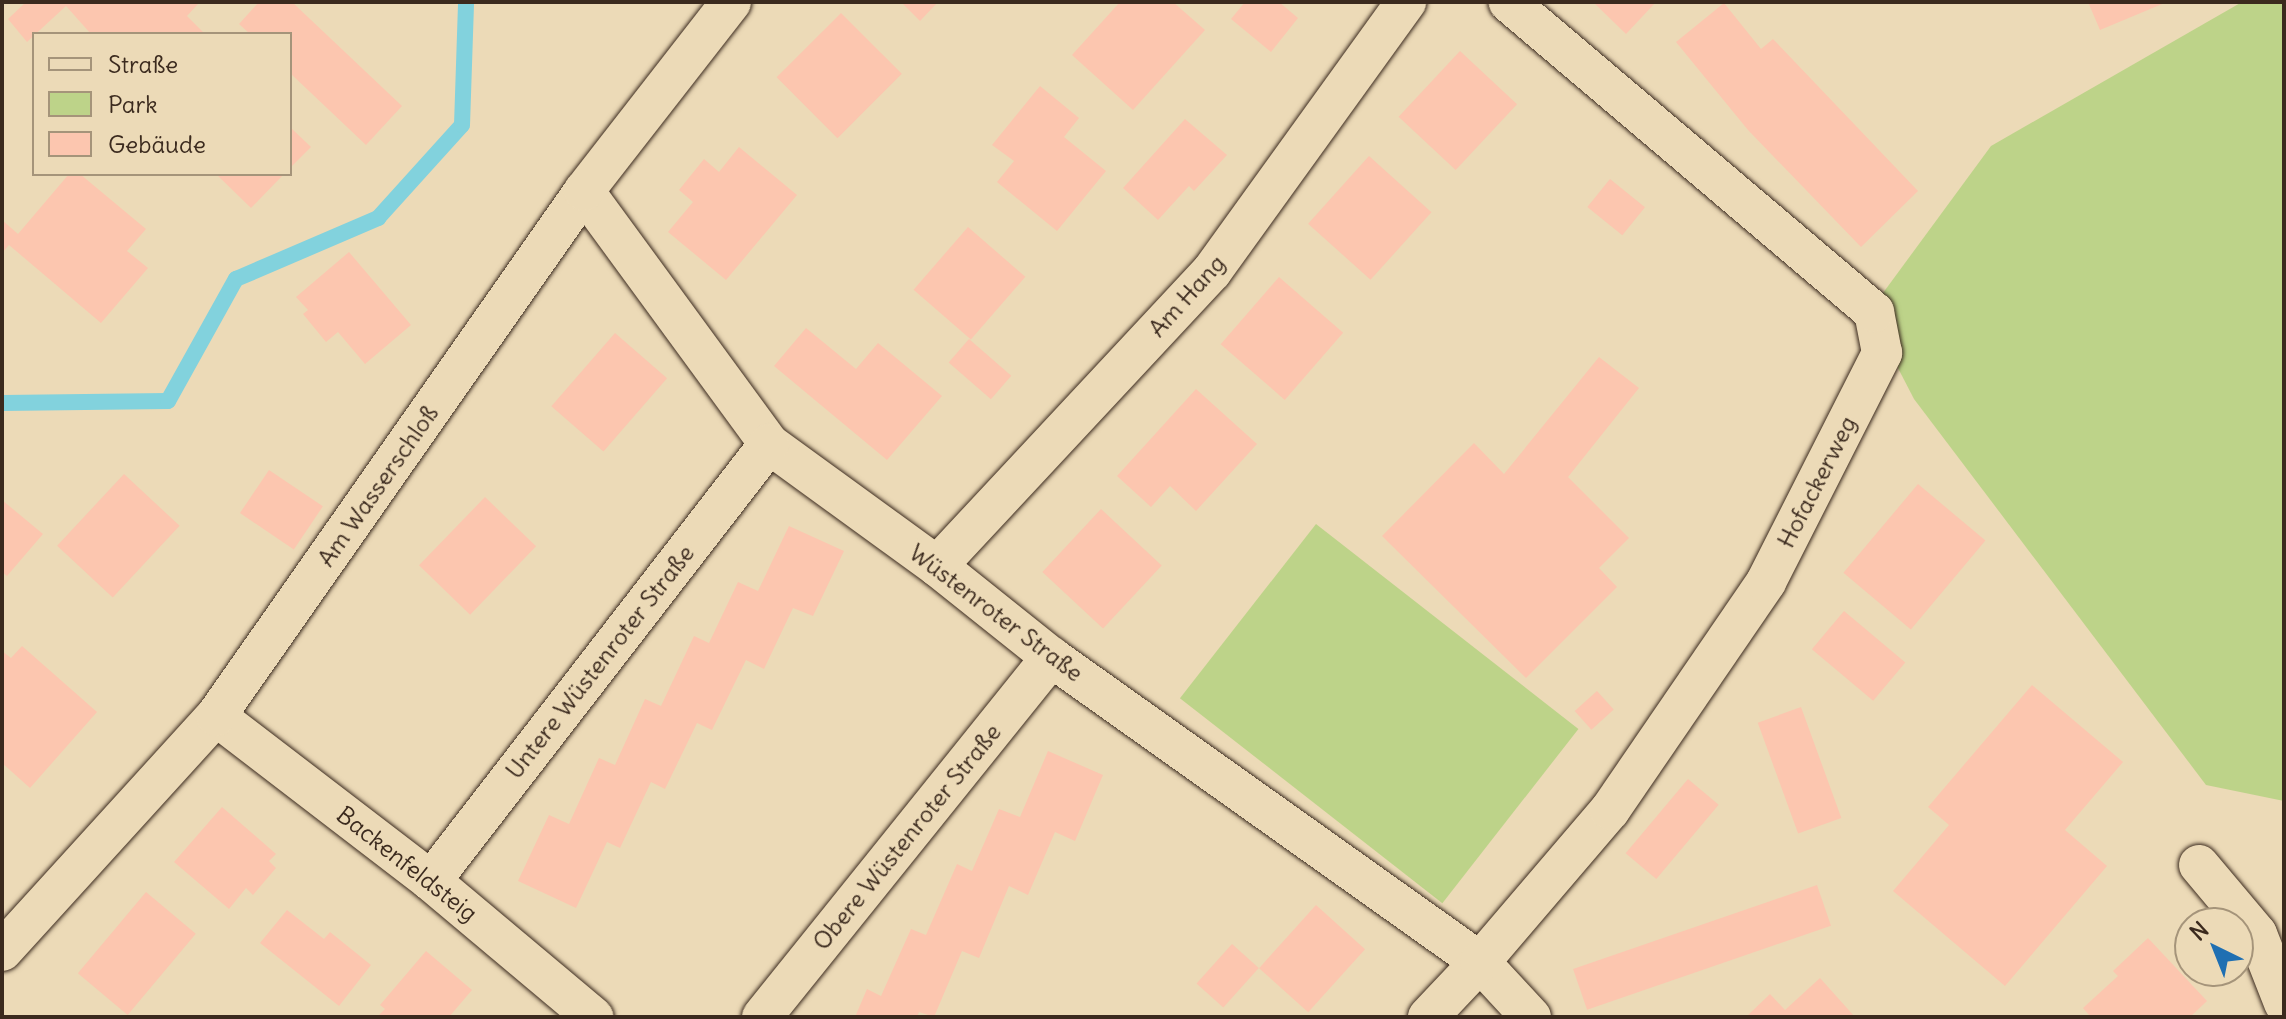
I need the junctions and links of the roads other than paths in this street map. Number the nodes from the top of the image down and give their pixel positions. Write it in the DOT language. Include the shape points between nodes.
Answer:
graph roads {
  1 [pos="731,2"];
  2 [pos="1406,2"];
  3 [pos="1509,2"];
  4 [pos="584,191"];
  5 [pos="769,444"];
  6 [pos="937,566"];
  7 [pos="1051,657"];
  8 [pos="216,716"];
  9 [pos="2199,865"];
  10 [pos="431,881"];
  11 [pos="2,951"];
  12 [pos="1480,962"];
  13 [pos="2284,1003"];
  14 [pos="593,1017"];
  15 [pos="762,1017"];
  16 [pos="1428,1017"];
  17 [pos="1531,1017"];
  1 -- 4 [label="street, Am Wasserschloß"];
  2 -- 6 [label="street, Am Hang" via="1212,271"];
  3 -- 12 [label="street, Hofackerweg" via="1874,312 1882,353 1766,582 1610,810"];
  4 -- 5 [label="street, Wüstenroter Straße"];
  4 -- 8 [label="street, Am Wasserschloß"];
  5 -- 6 [label="street, Wüstenroter Straße"];
  5 -- 10 [label="street, Untere Wüstenroter Straße"];
  6 -- 7 [label="street, Wüstenroter Straße"];
  7 -- 12 [label="street, Wüstenroter Straße"];
  7 -- 15 [label="street, Obere Wüstenroter Straße"];
  8 -- 10 [label="street, Backenfeldsteig"];
  8 -- 11 [label="street, Am Wasserschloß"];
  9 -- 13 [label="street" via="2257,934"];
  10 -- 14 [label="street, Backenfeldsteig"];
  12 -- 16 [label="street, Hofackerweg"];
  12 -- 17 [label="street, Wüstenroter Straße"];
}
